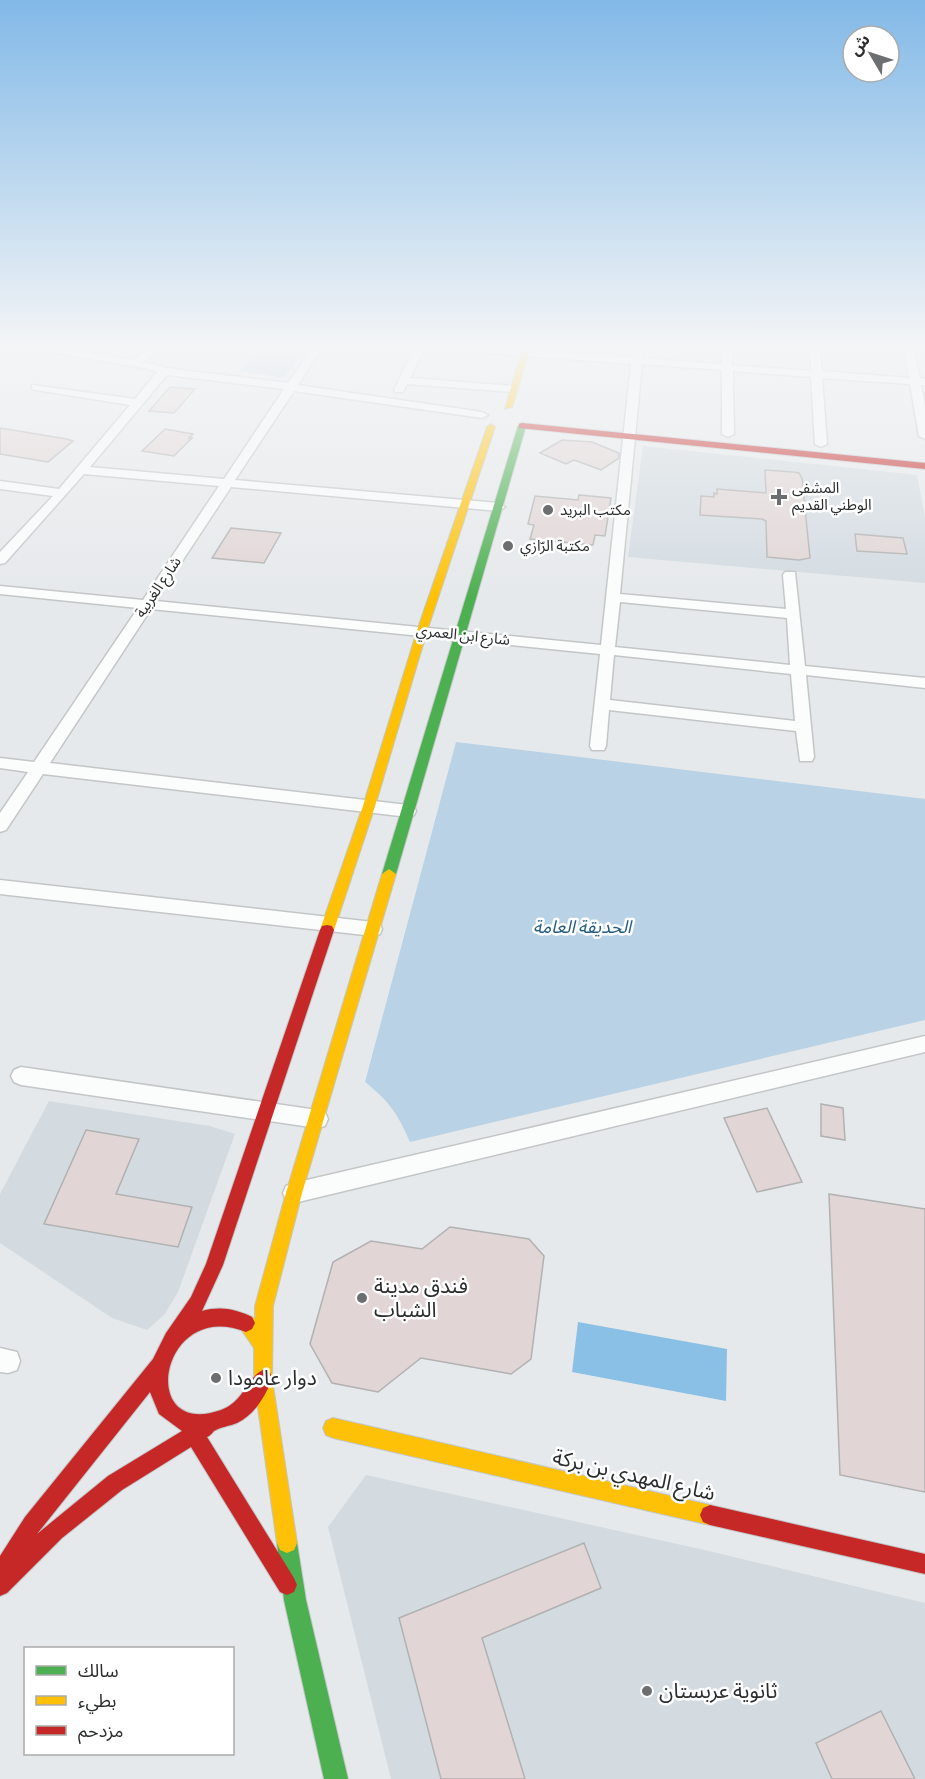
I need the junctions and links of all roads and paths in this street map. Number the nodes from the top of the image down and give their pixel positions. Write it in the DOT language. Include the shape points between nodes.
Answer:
graph roads {
  1 [pos="113,432"];
  2 [pos="261,432"];
  3 [pos="489,432"];
  4 [pos="521,432"];
  5 [pos="630,432"];
  6 [pos="639,432"];
  7 [pos="663,432"];
  8 [pos="820,432"];
  9 [pos="728,434"];
  10 [pos="821,444"];
  11 [pos="925,453"];
  12 [pos="925,466"];
  13 [pos="81,470"];
  14 [pos="227,483"];
  15 [pos="0,485"];
  16 [pos="63,493"];
  17 [pos="466,504"];
  18 [pos="499,507"];
  19 [pos="0,560"];
  20 [pos="790,575"];
  21 [pos="0,590"];
  22 [pos="613,597"];
  23 [pos="146,604"];
  24 [pos="793,614"];
  25 [pos="422,631"];
  26 [pos="461,635"];
  27 [pos="608,650"];
  28 [pos="798,669"];
  29 [pos="925,683"];
  30 [pos="602,704"];
  31 [pos="803,727"];
  32 [pos="598,746"];
  33 [pos="806,757"];
  34 [pos="0,763"];
  35 [pos="38,768"];
  36 [pos="369,806"];
  37 [pos="408,811"];
  38 [pos="0,826"];
  39 [pos="0,887"];
  40 [pos="329,924"];
  41 [pos="374,929"];
  42 [pos="925,1044"];
  43 [pos="21,1076"];
  44 [pos="265,1112"];
  45 [pos="317,1119"];
  46 [pos="294,1193"];
  47 [pos="172,1339"];
  48 [pos="263,1343"];
  49 [pos="159,1366"];
  50 [pos="263,1379"];
  51 [pos="187,1422"];
  52 [pos="208,1425"];
  53 [pos="333,1428"];
  54 [pos="196,1435"];
  55 [pos="925,1564"];
  56 [pos="0,1575"];
  57 [pos="0,1586"];
  58 [pos="295,1600"];
  59 [pos="336,1779"];
  1 -- 13 [label="street"];
  2 -- 14 [label="street, شارع الغربية"];
  3 -- 17 [label="main road"];
  4 -- 18 [label="main road"];
  5 -- 22 [label="street"];
  6 -- 12 [label="main road"];
  7 -- 9 [label="main road"];
  8 -- 10 [label="street"];
  9 -- 10 [label="main road"];
  10 -- 11 [label="main road"];
  13 -- 14 [label="street"];
  13 -- 16 [label="street"];
  14 -- 17 [label="street"];
  14 -- 23 [label="street, شارع الغربية"];
  15 -- 16 [label="street"];
  16 -- 19 [label="street"];
  17 -- 18 [label="street"];
  17 -- 25 [label="main road"];
  18 -- 26 [label="main road"];
  20 -- 24 [label="street"];
  21 -- 23 [label="street, شارع ابن العمري"];
  22 -- 24 [label="street"];
  22 -- 27 [label="street"];
  23 -- 25 [label="street, شارع ابن العمري"];
  23 -- 35 [label="street, شارع الغربية"];
  24 -- 28 [label="street"];
  25 -- 26 [label="street, شارع ابن العمري"];
  25 -- 36 [label="main road"];
  26 -- 27 [label="street, شارع ابن العمري"];
  26 -- 37 [label="main road"];
  27 -- 28 [label="street, شارع ابن العمري"];
  27 -- 30 [label="street"];
  28 -- 29 [label="street, شارع ابن العمري"];
  28 -- 31 [label="street"];
  30 -- 31 [label="street"];
  30 -- 32 [label="street"];
  31 -- 33 [label="street"];
  34 -- 35 [label="street"];
  35 -- 36 [label="street"];
  35 -- 38 [label="street, شارع الغربية"];
  36 -- 37 [label="street"];
  36 -- 40 [label="main road"];
  37 -- 41 [label="main road"];
  39 -- 40 [label="street"];
  40 -- 41 [label="street"];
  40 -- 44 [label="main road"];
  41 -- 45 [label="main road"];
  42 -- 46 [label="street"];
  43 -- 44 [label="street"];
  44 -- 45 [label="street"];
  44 -- 47 [label="main road" via="214,1265 197,1303"];
  45 -- 46 [label="main road"];
  46 -- 48 [label="main road" via="264,1306"];
  47 -- 48 [label="main road" via="198,1320 225,1315 248,1323"];
  47 -- 49 [label="main road"];
  48 -- 50 [label="main road"];
  49 -- 51 [label="main road" via="158,1384 163,1400"];
  49 -- 56 [label="main road" via="32,1524"];
  50 -- 52 [label="main road" via="242,1411"];
  50 -- 58 [label="main road"];
  51 -- 52 [label="main road"];
  51 -- 54 [label="main road"];
  52 -- 54 [label="main road"];
  53 -- 55 [label="main road, شارع المهدي بن بركة"];
  54 -- 57 [label="main road" via="107,1489 55,1531"];
  54 -- 58 [label="main road"];
  58 -- 59 [label="main road"];
}
